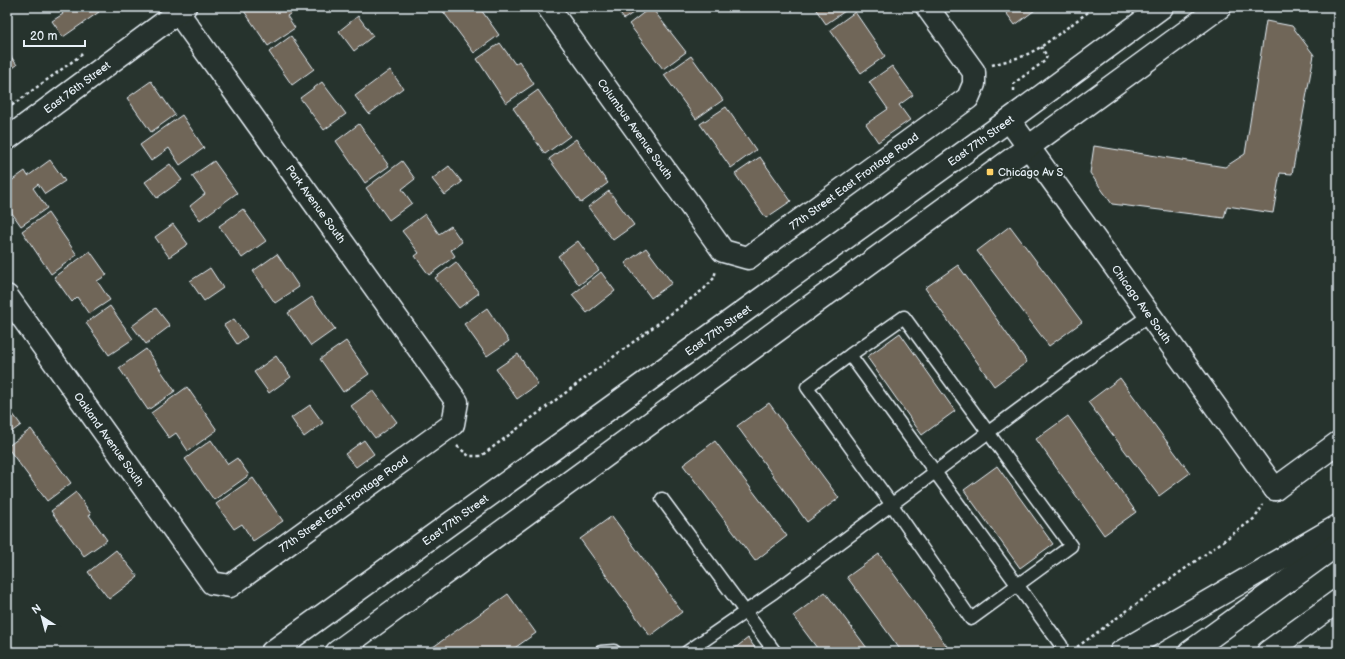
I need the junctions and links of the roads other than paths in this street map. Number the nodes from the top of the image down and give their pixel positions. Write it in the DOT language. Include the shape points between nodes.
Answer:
graph roads {
  1 [pos="548,7"];
  2 [pos="927,7"];
  3 [pos="1162,7"];
  4 [pos="1220,7"];
  5 [pos="179,9"];
  6 [pos="1009,120"];
  7 [pos="7,139"];
  8 [pos="1029,146"];
  9 [pos="723,251"];
  10 [pos="7,296"];
  11 [pos="1150,315"];
  12 [pos="850,355"];
  13 [pos="457,402"];
  14 [pos="988,433"];
  15 [pos="1338,443"];
  16 [pos="936,472"];
  17 [pos="662,499"];
  18 [pos="892,505"];
  19 [pos="1338,526"];
  20 [pos="1338,544"];
  21 [pos="212,583"];
  22 [pos="1018,586"];
  23 [pos="1338,601"];
  24 [pos="1338,607"];
  25 [pos="745,612"];
  26 [pos="1061,645"];
  27 [pos="350,648"];
  28 [pos="272,652"];
  29 [pos="601,652"];
  30 [pos="615,652"];
  31 [pos="687,652"];
  32 [pos="775,652"];
  33 [pos="1121,652"];
  34 [pos="1190,652"];
  35 [pos="1268,652"];
  36 [pos="1290,652"];
  1 -- 9 [label="main road, Columbus Avenue South"];
  2 -- 9 [label="main road, 77th Street East Frontage Road" via="974,78 968,98 748,258"];
  3 -- 6 [label="main road, East 77th Street"];
  4 -- 8 [label="main road"];
  5 -- 7 [label="main road, East 76th Street"];
  5 -- 13 [label="main road, Park Avenue South"];
  6 -- 8 [label="main road, Chicago Ave South"];
  6 -- 28 [label="main road, East 77th Street"];
  8 -- 11 [label="main road, Chicago Ave South"];
  8 -- 27 [label="main road"];
  10 -- 21 [label="main road, Oakland Avenue South"];
  11 -- 14 [label="lane"];
  11 -- 15 [label="main road, Chicago Ave South" via="1275,489"];
  12 -- 14 [label="lane" via="904,317"];
  12 -- 16 [label="lane"];
  12 -- 18 [label="lane" via="807,387"];
  13 -- 21 [label="main road, 77th Street East Frontage Road" via="453,424 440,434 230,586"];
  14 -- 16 [label="lane"];
  14 -- 22 [label="lane" via="1070,546"];
  16 -- 18 [label="lane"];
  16 -- 22 [label="lane"];
  17 -- 25 [label="lane"];
  18 -- 22 [label="lane" via="971,619"];
  18 -- 25 [label="lane"];
  19 -- 33 [label="main road"];
  20 -- 34 [label="main road"];
  22 -- 26 [label="lane"];
  23 -- 35 [label="main road"];
  24 -- 36 [label="main road"];
  25 -- 31 [label="lane"];
  25 -- 32 [label="lane"];
  29 -- 30 [label="lane"];
}
